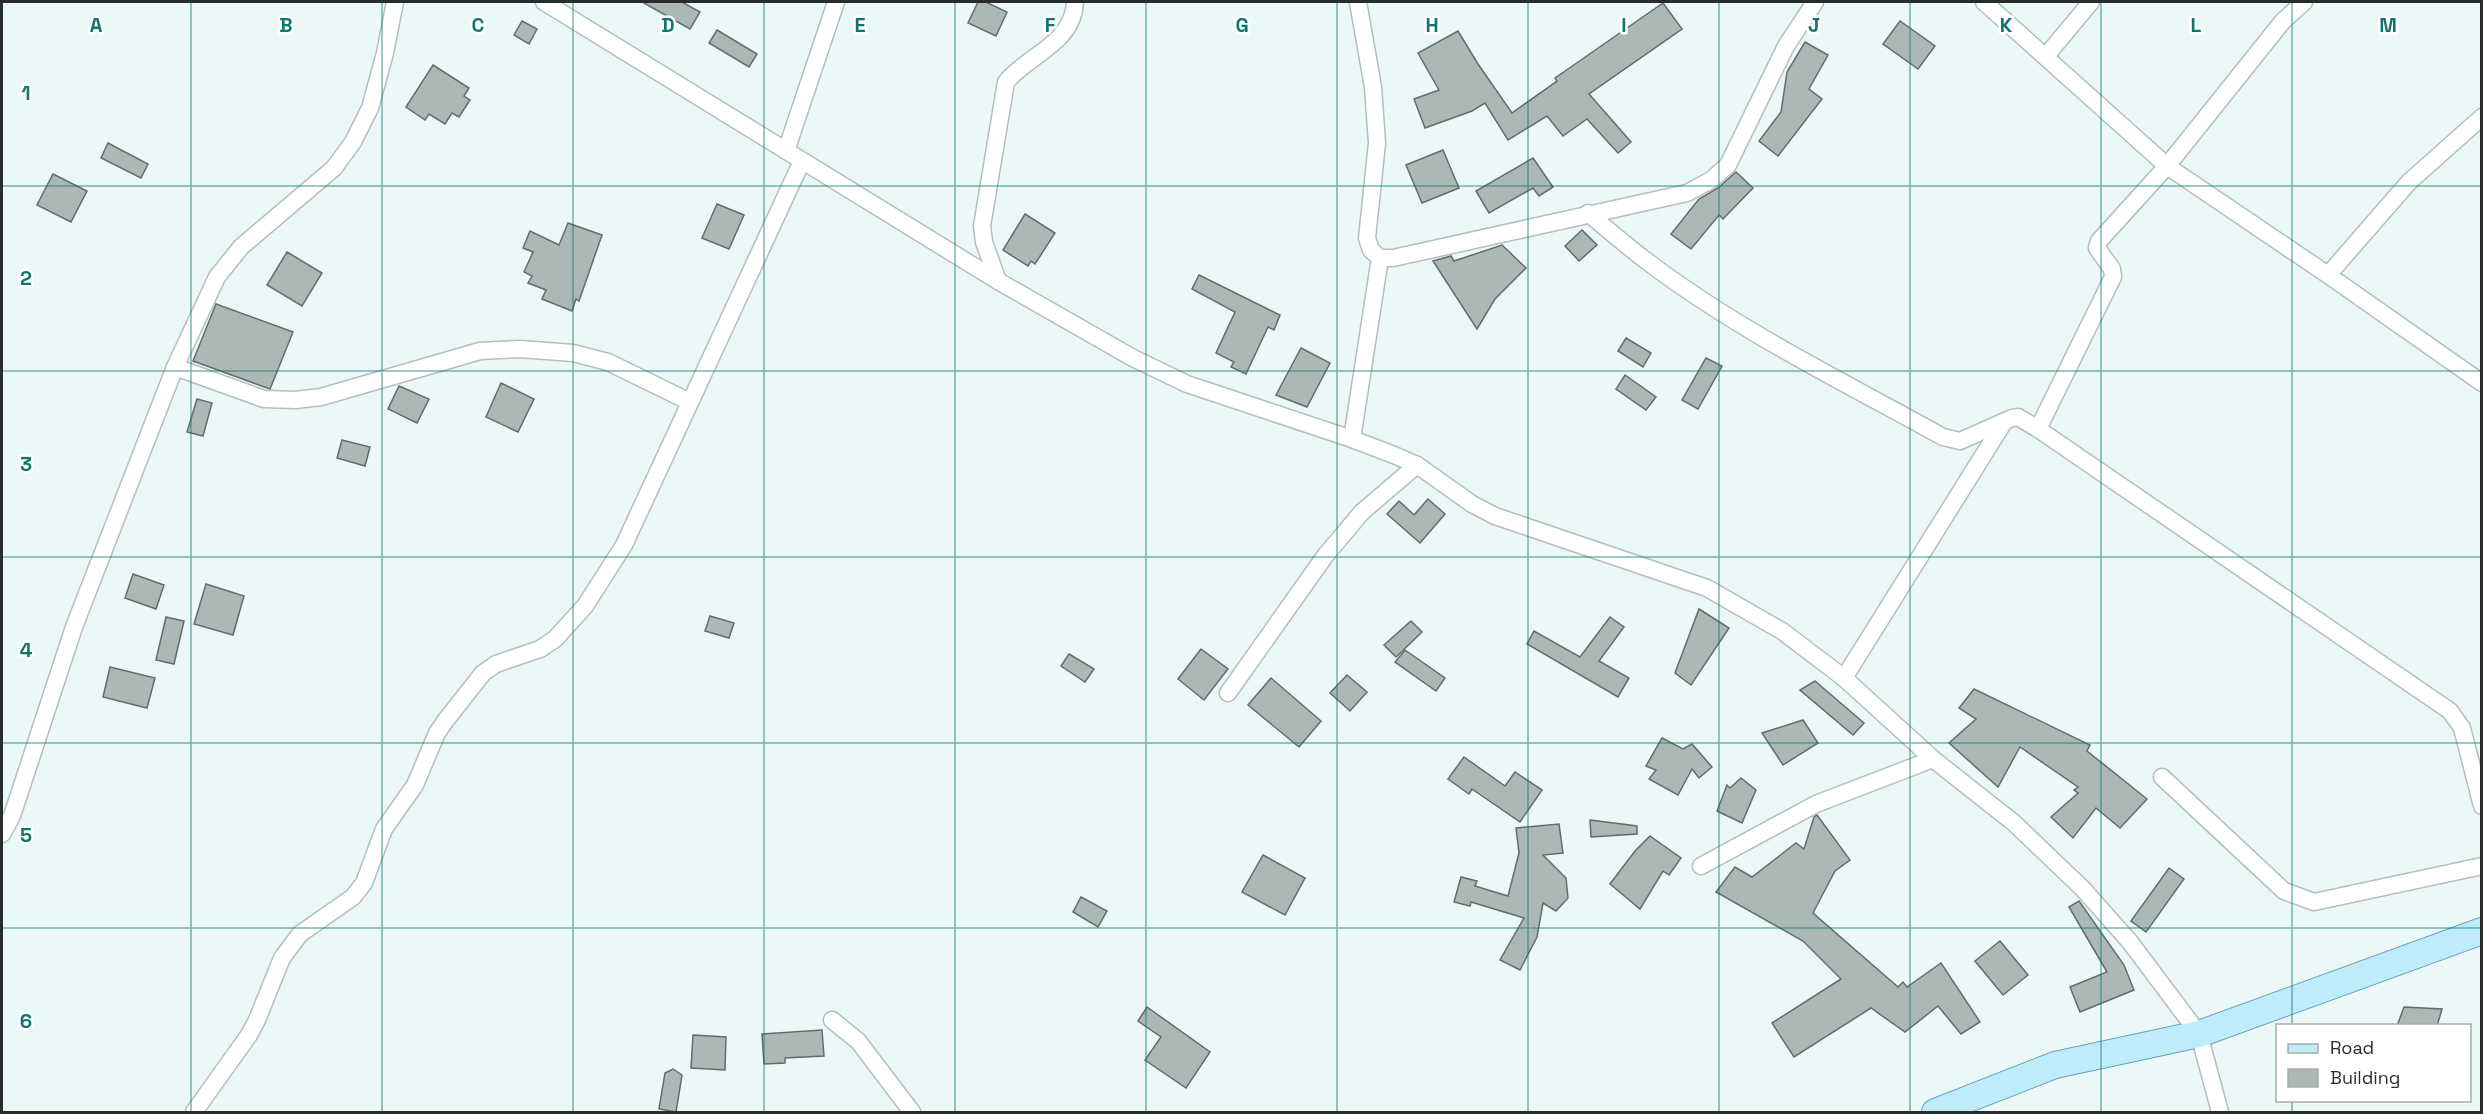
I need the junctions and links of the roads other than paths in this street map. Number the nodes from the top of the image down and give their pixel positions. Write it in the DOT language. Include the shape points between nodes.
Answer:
graph roads {
  1 [pos="395,2"];
  2 [pos="544,2"];
  3 [pos="836,2"];
  4 [pos="1075,2"];
  5 [pos="1358,2"];
  6 [pos="1815,2"];
  7 [pos="1984,2"];
  8 [pos="2091,2"];
  9 [pos="2304,2"];
  10 [pos="2046,56"];
  11 [pos="2481,117"];
  12 [pos="786,151"];
  13 [pos="802,161"];
  14 [pos="2167,166"];
  15 [pos="1588,213"];
  16 [pos="1380,258"];
  17 [pos="2328,275"];
  18 [pos="998,281"];
  19 [pos="175,367"];
  20 [pos="2481,383"];
  21 [pos="690,402"];
  22 [pos="2004,422"];
  23 [pos="2038,429"];
  24 [pos="1352,439"];
  25 [pos="1417,465"];
  26 [pos="1844,678"];
  27 [pos="1228,693"];
  28 [pos="1933,759"];
  29 [pos="2162,777"];
  30 [pos="2481,806"];
  31 [pos="2,834"];
  32 [pos="1701,866"];
  33 [pos="2481,866"];
  34 [pos="2481,931"];
  35 [pos="832,1020"];
  36 [pos="2199,1034"];
  37 [pos="194,1113"];
  38 [pos="912,1113"];
  39 [pos="1935,1113"];
  40 [pos="2220,1113"];
  1 -- 19 [label="street" via="370,108 353,142 334,168 228,262"];
  2 -- 12 [label="street"];
  3 -- 12 [label="street"];
  4 -- 18 [label="street" via="1069,27 1006,82 982,226"];
  5 -- 16 [label="street" via="1373,87 1377,143 1366,238"];
  6 -- 15 [label="street" via="1786,46 1728,165 1687,193"];
  7 -- 10 [label="street"];
  8 -- 10 [label="street"];
  9 -- 14 [label="street" via="2283,21"];
  10 -- 14 [label="street"];
  11 -- 17 [label="street" via="2409,182"];
  12 -- 13 [label="street"];
  13 -- 18 [label="street"];
  13 -- 21 [label="street"];
  14 -- 17 [label="street"];
  14 -- 23 [label="street" via="2099,241 2097,248 2113,277"];
  15 -- 16 [label="street"];
  15 -- 22 [label="street" via="1649,263 1706,302 1943,437 1960,441"];
  16 -- 24 [label="street"];
  17 -- 20 [label="street"];
  18 -- 24 [label="street" via="1133,358 1187,384"];
  19 -- 21 [label="street" via="264,399 295,400 321,397 480,351 520,349 573,353 608,362"];
  19 -- 31 [label="street" via="74,627 12,816"];
  21 -- 37 [label="street" via="624,545 585,606 555,639 540,649 496,664 483,673 446,720 415,785 384,829 364,883 353,897 300,934 282,958 253,1028"];
  22 -- 23 [label="street" via="2018,417"];
  22 -- 26 [label="street"];
  23 -- 30 [label="street" via="2450,711 2462,728"];
  24 -- 25 [label="street"];
  25 -- 26 [label="street" via="1495,516 1707,588 1782,631"];
  25 -- 27 [label="street" via="1362,512 1325,556"];
  26 -- 28 [label="street"];
  28 -- 32 [label="street" via="1816,804"];
  28 -- 36 [label="street" via="2014,823 2083,889 2130,942"];
  29 -- 33 [label="street" via="2284,891 2314,902"];
  34 -- 36 [label="main road"];
  35 -- 38 [label="street" via="858,1041"];
  36 -- 39 [label="main road" via="2055,1065"];
  36 -- 40 [label="street"];
}
